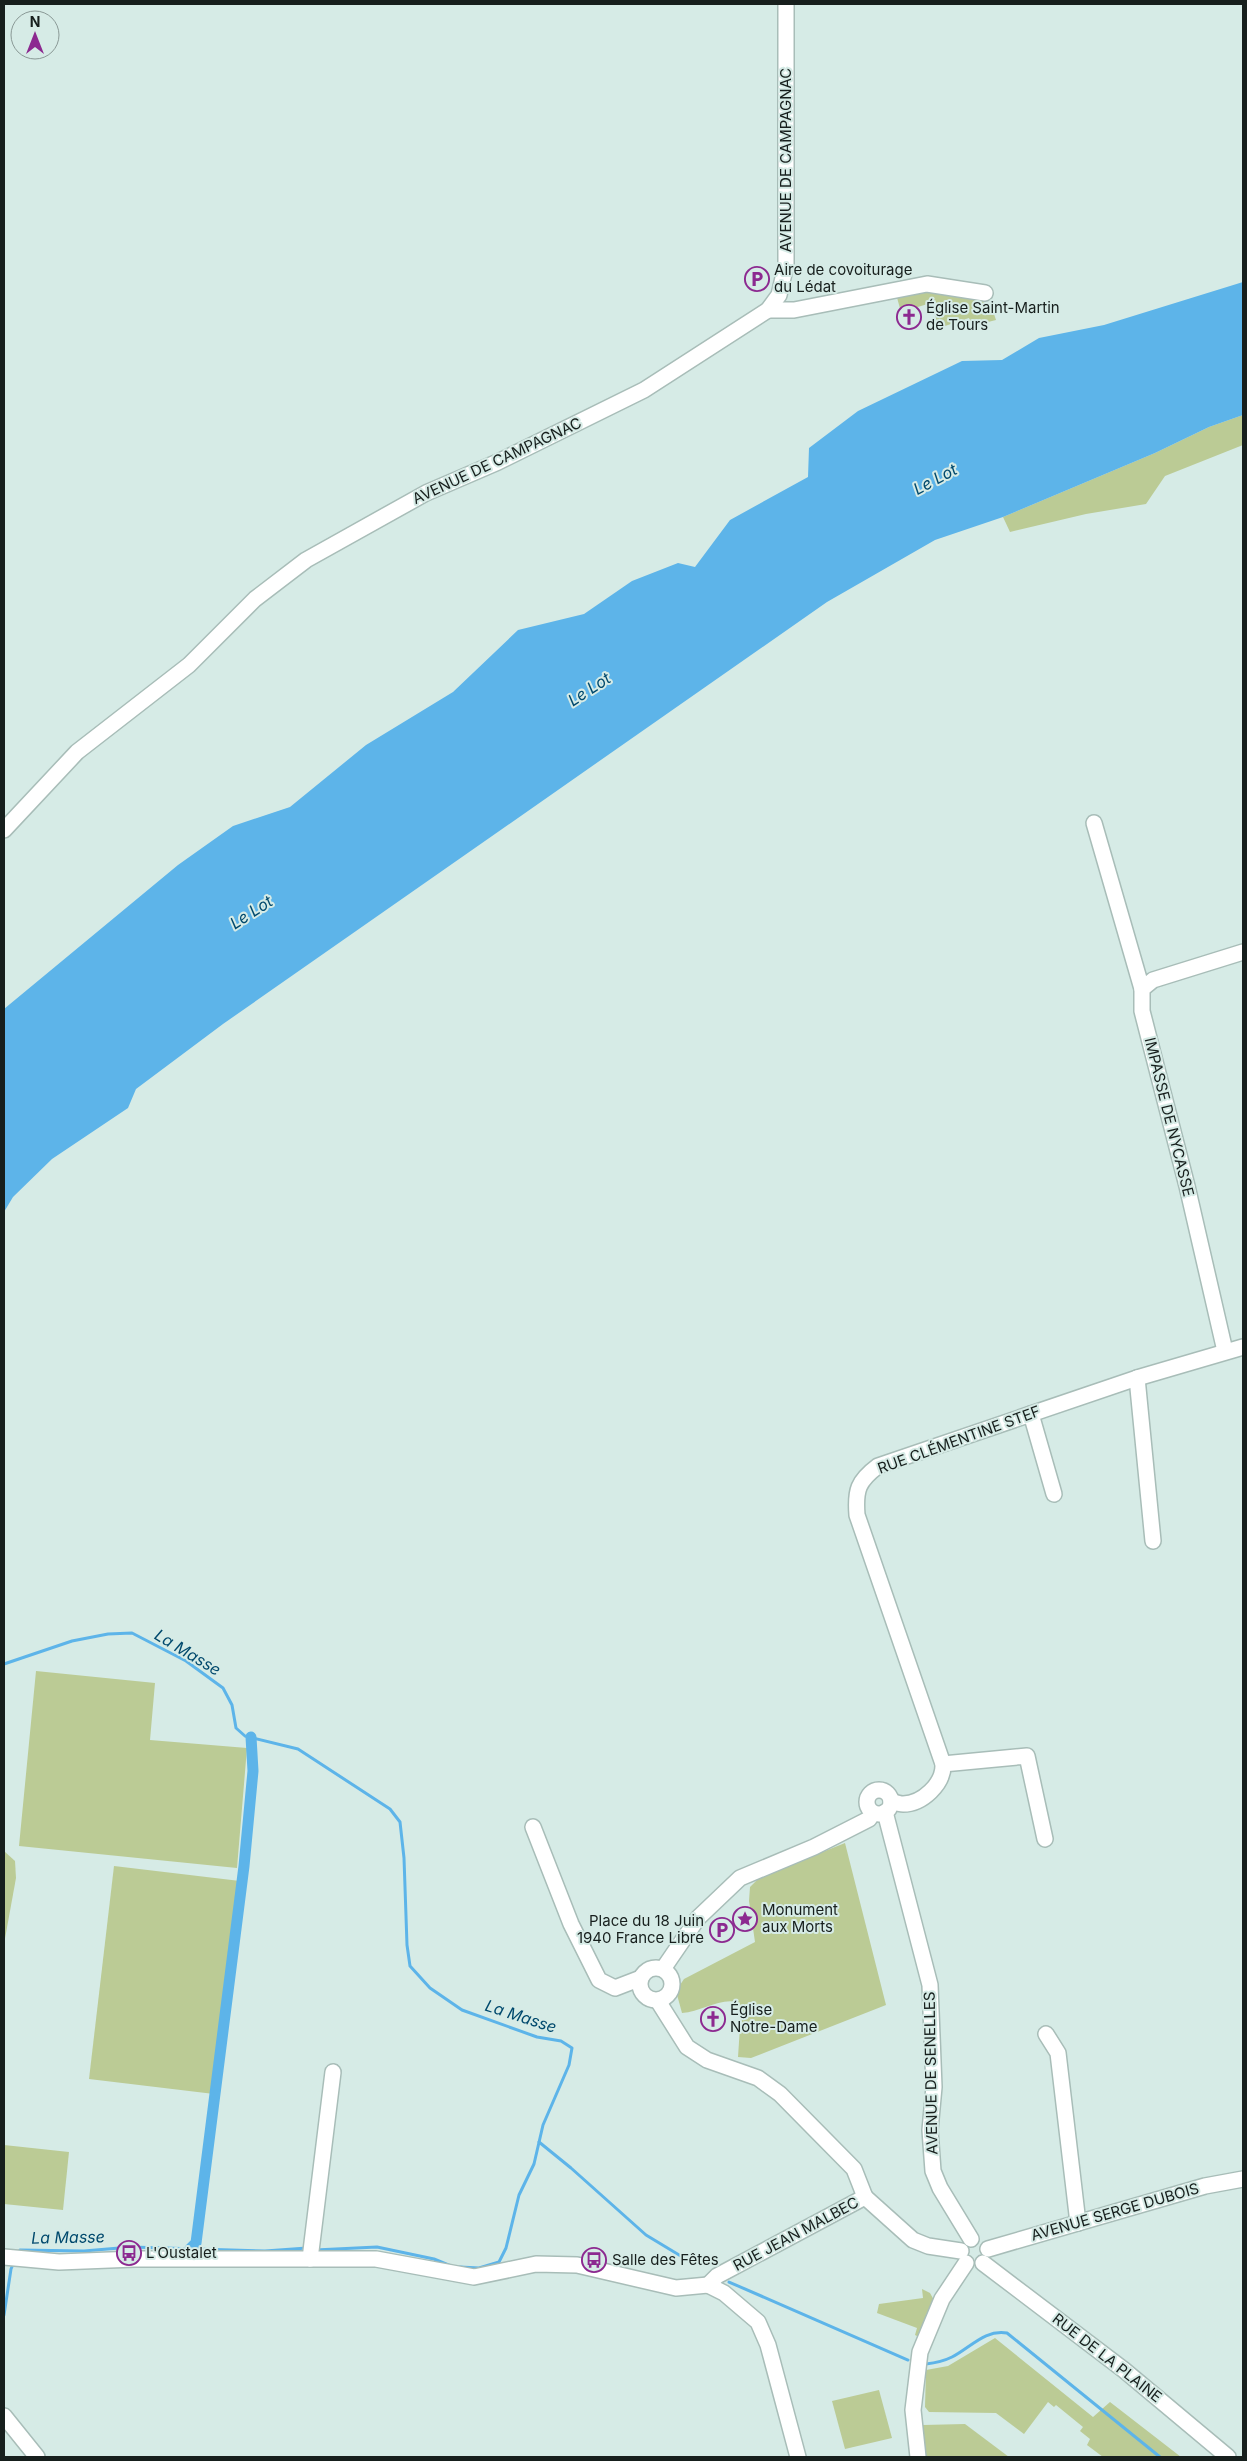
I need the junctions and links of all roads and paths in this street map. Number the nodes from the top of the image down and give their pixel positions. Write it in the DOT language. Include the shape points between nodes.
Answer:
graph roads {
  1 [pos="786,4"];
  2 [pos="985,293"];
  3 [pos="768,310"];
  4 [pos="1094,823"];
  5 [pos="4,830"];
  6 [pos="1243,952"];
  7 [pos="1142,988"];
  8 [pos="1243,1347"];
  9 [pos="1225,1351"];
  10 [pos="1137,1378"];
  11 [pos="1031,1414"];
  12 [pos="1054,1494"];
  13 [pos="1153,1541"];
  14 [pos="943,1764"];
  15 [pos="883,1808"];
  16 [pos="533,1828"];
  17 [pos="1045,1839"];
  18 [pos="663,1969"];
  19 [pos="641,1978"];
  20 [pos="658,2001"];
  21 [pos="1046,2034"];
  22 [pos="334,2072"];
  23 [pos="1243,2179"];
  24 [pos="865,2197"];
  25 [pos="1078,2223"];
  26 [pos="966,2251"];
  27 [pos="986,2256"];
  28 [pos="13,2258"];
  29 [pos="310,2259"];
  30 [pos="708,2285"];
  31 [pos="4,2416"];
  32 [pos="37,2457"];
  33 [pos="798,2457"];
  34 [pos="918,2457"];
  35 [pos="1228,2457"];
  1 -- 3 [label="street, AVENUE DE CAMPAGNAC" via="786,265 779,295"];
  2 -- 3 [label="street" via="927,284 794,310"];
  3 -- 5 [label="street, AVENUE DE CAMPAGNAC" via="644,390 426,494 306,560 255,599 189,666 77,752"];
  4 -- 7 [label="street, IMPASSE DE NYCASSE"];
  6 -- 7 [label="street" via="1153,980"];
  7 -- 9 [label="street, IMPASSE DE NYCASSE" via="1142,1011"];
  8 -- 9 [label="street, RUE CLÉMENTINE STEF"];
  9 -- 10 [label="street, RUE CLÉMENTINE STEF"];
  10 -- 11 [label="street, RUE CLÉMENTINE STEF"];
  10 -- 13 [label="street"];
  11 -- 12 [label="street"];
  11 -- 14 [label="street, RUE CLÉMENTINE STEF" via="878,1466 865,1476 856,1499 857,1515"];
  14 -- 15 [label="street" via="941,1778 927,1796"];
  14 -- 17 [label="street" via="1027,1756"];
  15 -- 18 [label="street" via="814,1848 740,1878 698,1918"];
  15 -- 26 [label="street, AVENUE DE SENELLES" via="930,1985 933,2172"];
  16 -- 19 [label="street" via="571,1924 599,1980 615,1988"];
  18 -- 19 [label="street" via="644,1972"];
  18 -- 20 [label="street" via="673,1984 668,1996"];
  19 -- 20 [label="street" via="644,1996"];
  20 -- 24 [label="street" via="687,2047 707,2060 758,2078 780,2094 854,2169"];
  21 -- 25 [label="street" via="1058,2053"];
  22 -- 29 [label="street"];
  23 -- 25 [label="street, AVENUE SERGE DUBOIS" via="1205,2186"];
  24 -- 26 [label="street, RUE JEAN MALBEC" via="913,2240 928,2246"];
  24 -- 30 [label="street, RUE JEAN MALBEC" via="788,2236 717,2276"];
  25 -- 27 [label="street, AVENUE SERGE DUBOIS"];
  26 -- 27 [label="street, AVENUE SERGE DUBOIS" via="975,2266"];
  26 -- 27 [label="street, RUE DE LA PLAINE" via="983,2242"];
  26 -- 34 [label="street" via="920,2352 913,2410"];
  27 -- 35 [label="street, RUE DE LA PLAINE"];
  28 -- 29 [label="street" via="59,2262"];
  29 -- 30 [label="street" via="376,2258 474,2277 536,2264 576,2264 676,2288"];
  30 -- 33 [label="street" via="724,2293 758,2322 768,2344"];
  31 -- 32 [label="street"];
}
